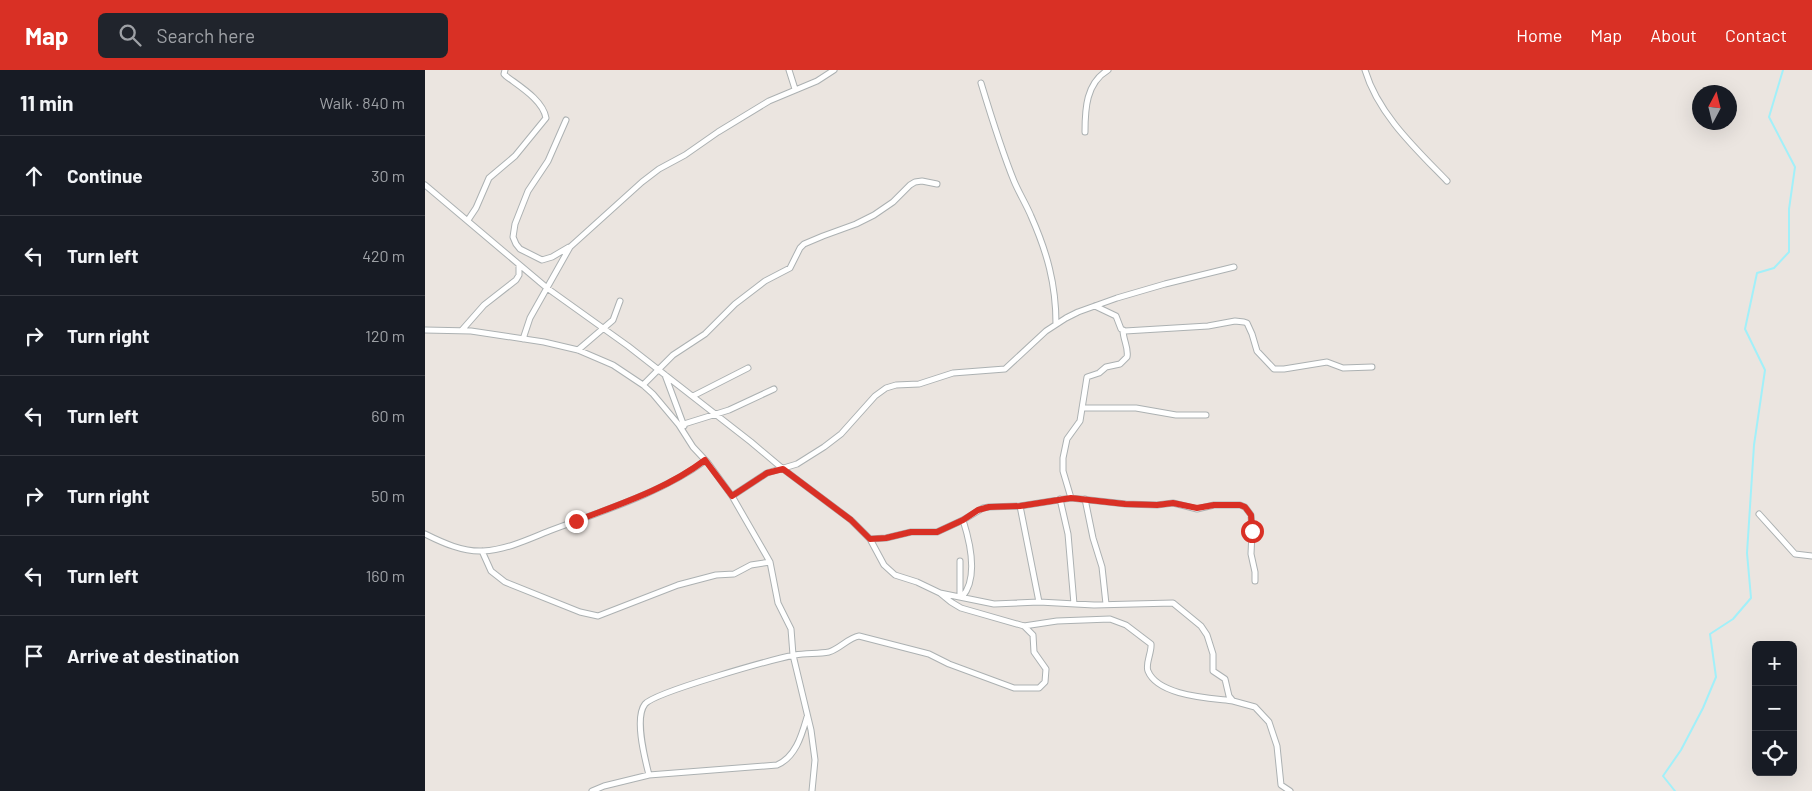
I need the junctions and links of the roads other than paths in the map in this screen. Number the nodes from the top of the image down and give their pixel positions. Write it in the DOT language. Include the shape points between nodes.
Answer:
graph roads {
  1 [pos="505,70"];
  2 [pos="789,70"];
  3 [pos="834,70"];
  4 [pos="1108,70"];
  5 [pos="1365,70"];
  6 [pos="981,83"];
  7 [pos="795,89"];
  8 [pos="567,120"];
  9 [pos="1085,132"];
  10 [pos="1447,181"];
  11 [pos="937,184"];
  12 [pos="427,187"];
  13 [pos="425,194"];
  14 [pos="469,220"];
  15 [pos="570,247"];
  16 [pos="519,265"];
  17 [pos="1234,267"];
  18 [pos="547,288"];
  19 [pos="620,301"];
  20 [pos="1095,306"];
  21 [pos="1056,324"];
  22 [pos="605,328"];
  23 [pos="425,330"];
  24 [pos="462,330"];
  25 [pos="1123,330"];
  26 [pos="523,339"];
  27 [pos="578,350"];
  28 [pos="1372,367"];
  29 [pos="748,368"];
  30 [pos="658,369"];
  31 [pos="664,374"];
  32 [pos="643,385"];
  33 [pos="774,390"];
  34 [pos="693,396"];
  35 [pos="1082,408"];
  36 [pos="717,414"];
  37 [pos="1206,415"];
  38 [pos="684,424"];
  39 [pos="689,440"];
  40 [pos="705,460"];
  41 [pos="783,469"];
  42 [pos="732,496"];
  43 [pos="1071,498"];
  44 [pos="1060,499"];
  45 [pos="1085,499"];
  46 [pos="1020,506"];
  47 [pos="1759,514"];
  48 [pos="963,520"];
  49 [pos="425,534"];
  50 [pos="870,539"];
  51 [pos="481,551"];
  52 [pos="1812,556"];
  53 [pos="960,561"];
  54 [pos="770,562"];
  55 [pos="1255,582"];
  56 [pos="940,593"];
  57 [pos="961,597"];
  58 [pos="1039,602"];
  59 [pos="1074,604"];
  60 [pos="1106,604"];
  61 [pos="1024,626"];
  62 [pos="793,655"];
  63 [pos="1233,702"];
  64 [pos="808,714"];
  65 [pos="649,775"];
  66 [pos="592,791"];
  67 [pos="812,791"];
  68 [pos="1290,791"];
  1 -- 14 [label="street" via="504,74 537,102 545,118 515,156 489,178"];
  2 -- 7 [label="street"];
  3 -- 7 [label="street"];
  4 -- 9 [label="street" via="1092,86 1086,108"];
  5 -- 10 [label="street" via="1394,123"];
  6 -- 21 [label="street" via="998,140 1034,222 1052,273"];
  7 -- 15 [label="street" via="707,138 650,175"];
  8 -- 15 [label="street" via="548,161 528,191 513,236 520,249 542,260"];
  11 -- 30 [label="street" via="915,182 893,202 869,217 804,244 790,268 765,281 735,304 705,334 680,349"];
  12 -- 13 [label="street"];
  12 -- 14 [label="street"];
  14 -- 16 [label="street"];
  15 -- 18 [label="street"];
  16 -- 18 [label="street"];
  16 -- 24 [label="street" via="516,280 484,305"];
  17 -- 20 [label="street"];
  18 -- 22 [label="street"];
  18 -- 26 [label="street" via="530,318"];
  19 -- 22 [label="street" via="616,315"];
  20 -- 21 [label="street"];
  20 -- 25 [label="street" via="1116,316"];
  21 -- 41 [label="street" via="1005,369 953,373 919,384 886,388 841,434 811,456"];
  22 -- 27 [label="street"];
  22 -- 30 [label="street"];
  23 -- 24 [label="street"];
  24 -- 26 [label="street"];
  25 -- 28 [label="street" via="1208,326 1239,321 1247,323 1257,351 1274,370 1327,362 1343,368"];
  25 -- 35 [label="street" via="1128,353 1126,360 1087,377"];
  26 -- 27 [label="street"];
  27 -- 32 [label="street" via="613,364"];
  29 -- 34 [label="street"];
  30 -- 31 [label="street"];
  30 -- 32 [label="street"];
  31 -- 34 [label="street"];
  31 -- 38 [label="street"];
  32 -- 39 [label="street"];
  33 -- 36 [label="street"];
  34 -- 36 [label="street"];
  35 -- 37 [label="street" via="1136,408 1176,415"];
  35 -- 43 [label="street" via="1080,421 1067,439 1063,458 1063,471"];
  36 -- 38 [label="street"];
  36 -- 41 [label="street"];
  38 -- 39 [label="street"];
  39 -- 40 [label="street"];
  40 -- 42 [label="street"];
  40 -- 51 [label="street" via="670,483 605,510 530,538"];
  41 -- 42 [label="street" via="763,476"];
  41 -- 50 [label="street" via="851,520"];
  42 -- 54 [label="street"];
  43 -- 44 [label="street"];
  43 -- 45 [label="street"];
  44 -- 46 [label="street"];
  44 -- 59 [label="street" via="1068,534"];
  45 -- 55 [label="street" via="1125,504 1173,503 1197,508 1214,505 1245,507 1252,520 1251,554"];
  45 -- 60 [label="street" via="1102,567"];
  46 -- 48 [label="street" via="983,508"];
  46 -- 58 [label="street"];
  47 -- 52 [label="street" via="1795,554"];
  48 -- 50 [label="street" via="937,532 911,532"];
  48 -- 57 [label="street" via="970,541 971,562 968,588"];
  49 -- 51 [label="street" via="449,545"];
  50 -- 56 [label="street" via="891,572"];
  51 -- 54 [label="street" via="491,571 505,582 598,616 678,585 734,574 751,565"];
  53 -- 57 [label="street"];
  54 -- 62 [label="street" via="778,603 791,630"];
  56 -- 57 [label="street"];
  56 -- 61 [label="street" via="961,608"];
  57 -- 58 [label="street" via="994,604"];
  58 -- 59 [label="street"];
  59 -- 60 [label="street"];
  60 -- 63 [label="street" via="1171,603 1184,611 1207,635 1213,654 1213,671 1225,679"];
  61 -- 62 [label="street" via="1033,635 1035,652 1046,669 1045,682 1039,688 1014,688 929,654 865,637 854,637 829,652"];
  61 -- 63 [label="street" via="1057,621 1118,621 1151,644 1148,671 1153,680 1179,693"];
  62 -- 64 [label="street"];
  62 -- 65 [label="street" via="715,676 646,703 641,722 641,742"];
  63 -- 68 [label="street" via="1255,707 1269,722 1277,746 1281,785"];
  64 -- 65 [label="street" via="798,744 788,758 777,764"];
  64 -- 67 [label="street" via="814,751"];
  65 -- 66 [label="street"];
}
